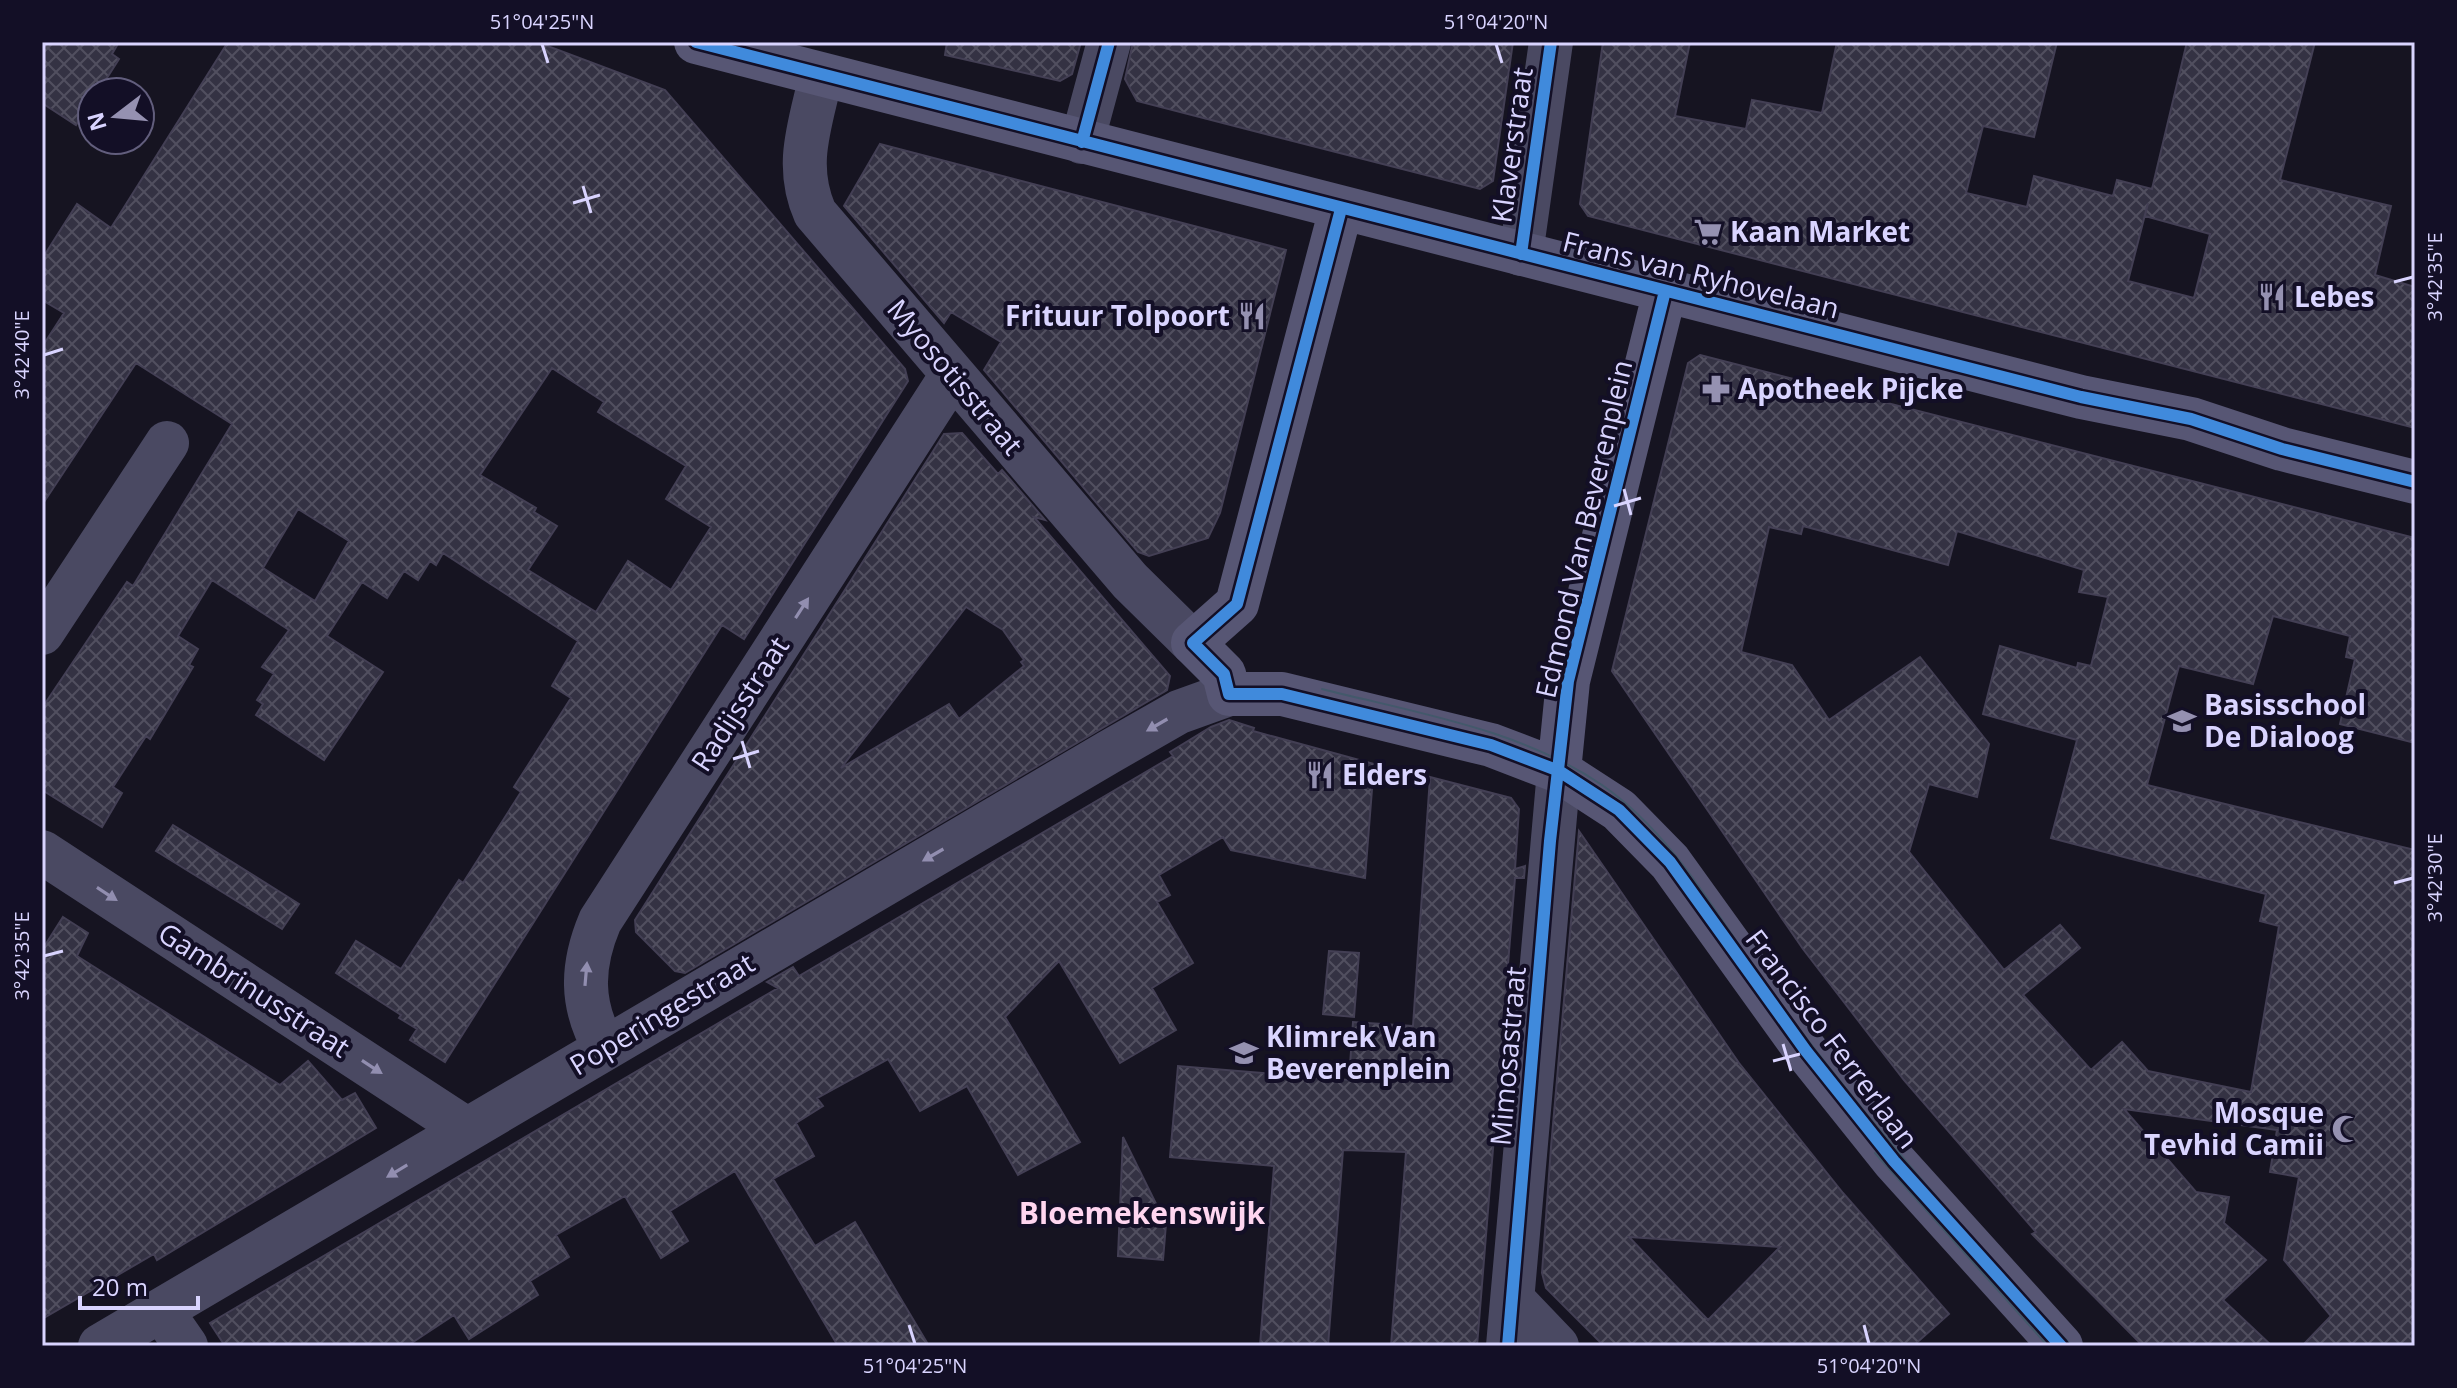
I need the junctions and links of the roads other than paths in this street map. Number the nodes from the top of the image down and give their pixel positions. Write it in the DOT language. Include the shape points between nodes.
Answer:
graph roads {
  1 [pos="696,42"];
  2 [pos="1109,42"];
  3 [pos="1551,42"];
  4 [pos="821,76"];
  5 [pos="1082,142"];
  6 [pos="1341,209"];
  7 [pos="1521,254"];
  8 [pos="1665,291"];
  9 [pos="952,375"];
  10 [pos="167,443"];
  11 [pos="2415,482"];
  12 [pos="42,633"];
  13 [pos="1193,643"];
  14 [pos="1229,694"];
  15 [pos="1559,771"];
  16 [pos="42,852"];
  17 [pos="605,1048"];
  18 [pos="465,1131"];
  19 [pos="1513,1300"];
  20 [pos="161,1310"];
  21 [pos="100,1346"];
  22 [pos="186,1346"];
  23 [pos="1508,1346"];
  24 [pos="1557,1346"];
  25 [pos="2061,1346"];
  1 -- 4 [label="street, Frans van Ryhovelaan"];
  2 -- 5 [label="street"];
  3 -- 7 [label="street, Klaverstraat"];
  4 -- 5 [label="street, Frans van Ryhovelaan"];
  4 -- 9 [label="street, Myosotisstraat" via="802,166 806,193 815,213"];
  5 -- 6 [label="street, Frans van Ryhovelaan"];
  6 -- 7 [label="street, Frans van Ryhovelaan"];
  6 -- 13 [label="street" via="1237,604"];
  7 -- 8 [label="street, Frans van Ryhovelaan"];
  8 -- 11 [label="street, Frans van Ryhovelaan" via="2118,407 2191,419 2282,449"];
  8 -- 15 [label="street, Edmond Van Beverenplein" via="1568,681"];
  9 -- 13 [label="street, Myosotisstraat" via="1130,581"];
  17 -- 9 [label="street, Radijsstraat, one-way" via="594,1028 584,972 600,921"];
  10 -- 12 [label="street"];
  13 -- 14 [label="street" via="1224,674"];
  14 -- 15 [label="street" via="1282,694 1360,712 1491,745"];
  14 -- 17 [label="street, Poperingestraat, one-way" via="1168,718"];
  15 -- 19 [label="street, Mimosastraat"];
  15 -- 25 [label="street, Francisco Ferrerlaan" via="1619,810 1670,862 1806,1051 1894,1161"];
  16 -- 18 [label="street, Gambrinusstraat, one-way"];
  17 -- 18 [label="street, Poperingestraat"];
  18 -- 20 [label="street, Poperingestraat, one-way"];
  19 -- 23 [label="street, Mimosastraat"];
  19 -- 24 [label="street"];
  20 -- 21 [label="street, Poperingestraat"];
  20 -- 22 [label="street"];
}
